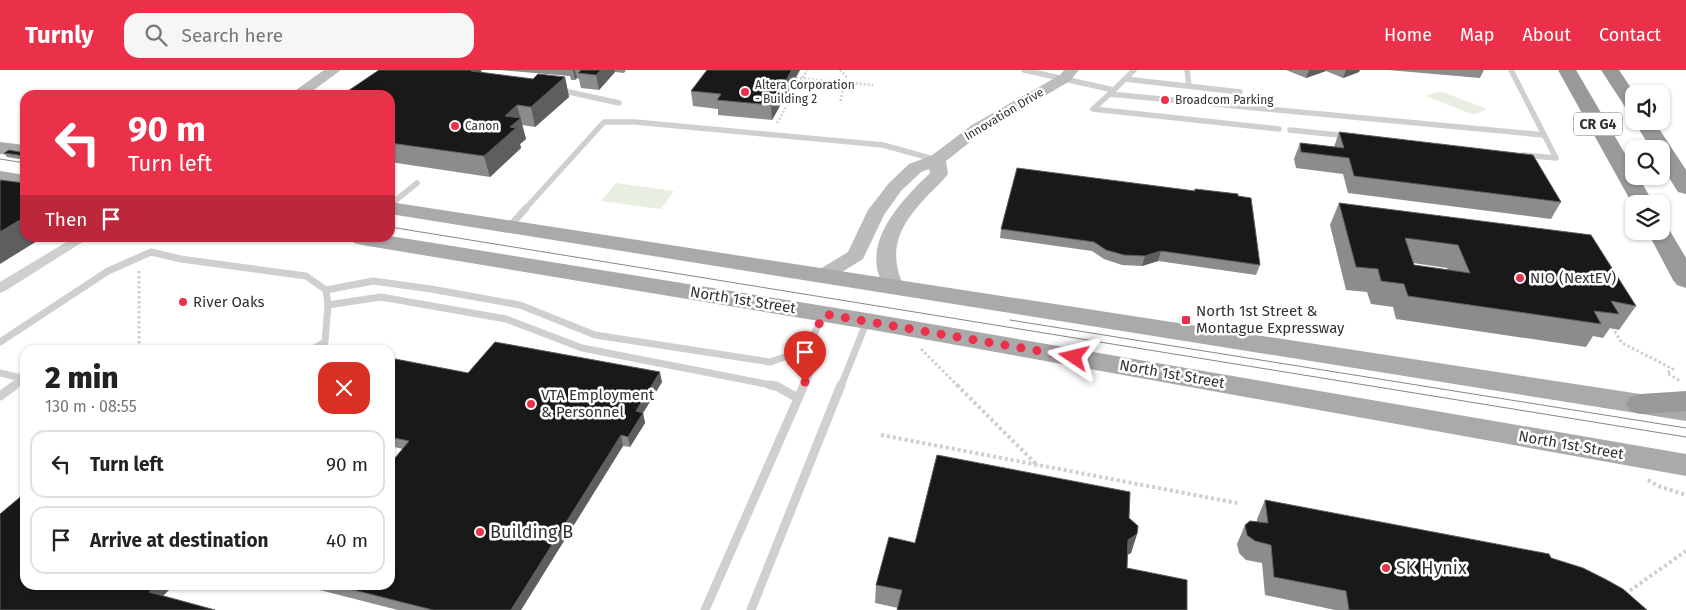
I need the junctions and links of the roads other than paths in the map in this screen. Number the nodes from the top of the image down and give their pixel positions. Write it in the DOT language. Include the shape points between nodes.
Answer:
graph roads {
  1 [pos="334,70"];
  2 [pos="351,70"];
  3 [pos="1024,70"];
  4 [pos="1048,70"];
  5 [pos="1134,70"];
  6 [pos="1187,70"];
  7 [pos="1511,70"];
  8 [pos="1567,70"];
  9 [pos="1610,70"];
  10 [pos="1068,74"];
  11 [pos="1125,79"];
  12 [pos="1189,86"];
  13 [pos="553,89"];
  14 [pos="304,90"];
  15 [pos="324,90"];
  16 [pos="1114,90"];
  17 [pos="1240,92"];
  18 [pos="1625,92"];
  19 [pos="1109,94"];
  20 [pos="619,103"];
  21 [pos="1279,128"];
  22 [pos="1290,130"];
  23 [pos="1650,130"];
  24 [pos="1544,136"];
  25 [pos="1359,137"];
  26 [pos="0,148"];
  27 [pos="20,150"];
  28 [pos="1517,154"];
  29 [pos="937,160"];
  30 [pos="0,178"];
  31 [pos="20,180"];
  32 [pos="417,184"];
  33 [pos="1686,187"];
  34 [pos="1638,195"];
  35 [pos="395,202"];
  36 [pos="395,207"];
  37 [pos="510,226"];
  38 [pos="1663,240"];
  39 [pos="75,242"];
  40 [pos="386,242"];
  41 [pos="822,276"];
  42 [pos="1686,280"];
  43 [pos="894,287"];
  44 [pos="0,288"];
  45 [pos="326,290"];
  46 [pos="328,306"];
  47 [pos="824,314"];
  48 [pos="867,320"];
  49 [pos="0,342"];
  50 [pos="320,345"];
  51 [pos="806,350"];
  52 [pos="0,372"];
  53 [pos="20,378"];
  54 [pos="20,381"];
  55 [pos="1685,392"];
  56 [pos="0,396"];
  57 [pos="798,398"];
  58 [pos="1641,404"];
  59 [pos="1686,411"];
  60 [pos="1686,465"];
  61 [pos="705,610"];
  62 [pos="751,610"];
  1 -- 14 [label="street"];
  2 -- 15 [label="street"];
  3 -- 10 [label="lane"];
  4 -- 10 [label="lane"];
  5 -- 11 [label="lane"];
  6 -- 12 [label="lane"];
  7 -- 24 [label="lane"];
  8 -- 34 [label="highway, CR G4"];
  9 -- 18 [label="highway, CR G4"];
  10 -- 16 [label="lane"];
  10 -- 29 [label="street, Innovation Drive" via="978,128"];
  11 -- 12 [label="lane"];
  11 -- 16 [label="lane"];
  12 -- 17 [label="lane"];
  13 -- 20 [label="lane"];
  16 -- 19 [label="lane"];
  19 -- 21 [label="lane" via="1094,108"];
  19 -- 24 [label="lane"];
  22 -- 25 [label="lane"];
  23 -- 33 [label="highway, CR G4"];
  24 -- 28 [label="lane" via="1556,158"];
  26 -- 27 [label="main road"];
  29 -- 37 [label="lane" via="883,145 635,122 604,122"];
  29 -- 41 [label="street, Innovation Drive" via="916,168 895,187 875,214 856,255"];
  29 -- 43 [label="street" via="939,174 907,208 887,245 885,258"];
  30 -- 31 [label="main road"];
  32 -- 35 [label="lane"];
  36 -- 37 [label="main road"];
  37 -- 41 [label="main road"];
  38 -- 42 [label="highway"];
  39 -- 44 [label="street"];
  40 -- 47 [label="main road, North 1st Street"];
  41 -- 43 [label="main road"];
  43 -- 58 [label="main road"];
  45 -- 46 [label="lane"];
  45 -- 49 [label="lane" via="306,276 151,252 108,271"];
  45 -- 51 [label="lane" via="373,281 404,285 520,305 595,335 770,362"];
  46 -- 50 [label="lane" via="325,342"];
  46 -- 57 [label="lane" via="381,298 506,319 582,348 776,386"];
  47 -- 48 [label="main road, North 1st Street"];
  47 -- 51 [label="lane"];
  48 -- 60 [label="main road, North 1st Street"];
  48 -- 62 [label="lane"];
  51 -- 57 [label="lane" via="813,365"];
  52 -- 53 [label="lane"];
  54 -- 56 [label="lane"];
  55 -- 58 [label="highway"];
  57 -- 61 [label="lane"];
  58 -- 59 [label="main road"];
}
